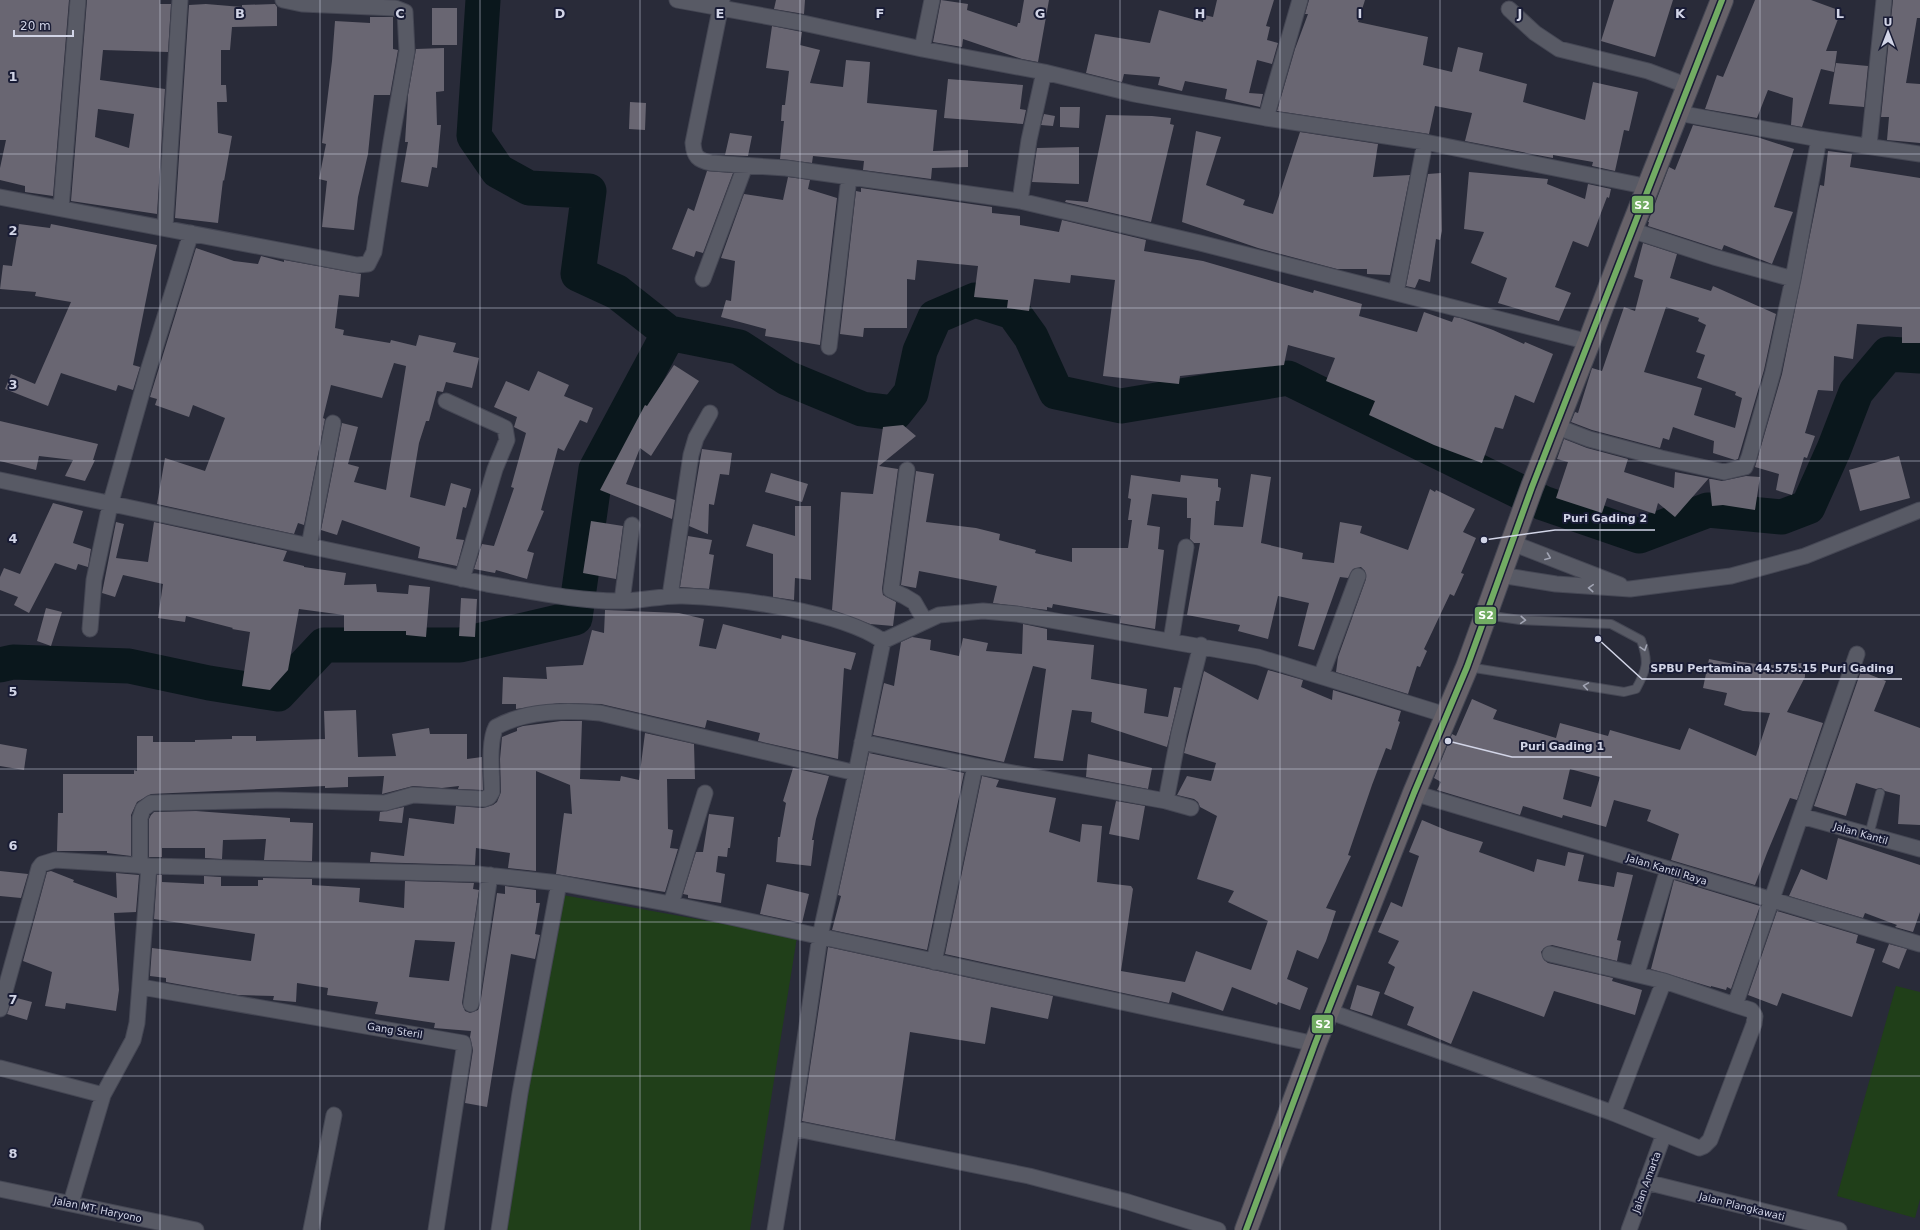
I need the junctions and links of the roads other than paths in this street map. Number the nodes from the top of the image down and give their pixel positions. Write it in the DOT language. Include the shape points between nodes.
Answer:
graph roads {
  1 [pos="78,0"];
  2 [pos="180,0"];
  3 [pos="283,0"];
  4 [pos="677,0"];
  5 [pos="932,0"];
  6 [pos="1300,0"];
  7 [pos="1722,0"];
  8 [pos="1884,0"];
  9 [pos="302,2"];
  10 [pos="355,3"];
  11 [pos="721,4"];
  12 [pos="1509,9"];
  13 [pos="922,49"];
  14 [pos="1044,72"];
  15 [pos="1688,86"];
  16 [pos="1678,113"];
  17 [pos="1266,118"];
  18 [pos="1819,139"];
  19 [pos="1425,142"];
  20 [pos="1869,146"];
  21 [pos="1920,154"];
  22 [pos="745,166"];
  23 [pos="849,177"];
  24 [pos="1649,187"];
  25 [pos="0,197"];
  26 [pos="1020,201"];
  27 [pos="61,208"];
  28 [pos="165,227"];
  29 [pos="1631,230"];
  30 [pos="191,233"];
  31 [pos="703,279"];
  32 [pos="1793,279"];
  33 [pos="1396,293"];
  34 [pos="1589,342"];
  35 [pos="829,347"];
  36 [pos="446,401"];
  37 [pos="710,413"];
  38 [pos="333,423"];
  39 [pos="1555,426"];
  40 [pos="907,470"];
  41 [pos="0,480"];
  42 [pos="110,505"];
  43 [pos="1920,510"];
  44 [pos="632,525"];
  45 [pos="1512,543"];
  46 [pos="308,546"];
  47 [pos="1186,547"];
  48 [pos="1500,575"];
  49 [pos="1358,576"];
  50 [pos="462,579"];
  51 [pos="1630,589"];
  52 [pos="670,596"];
  53 [pos="620,601"];
  54 [pos="1485,615"];
  55 [pos="925,621"];
  56 [pos="90,629"];
  57 [pos="883,641"];
  58 [pos="1171,641"];
  59 [pos="1201,645"];
  60 [pos="1857,654"];
  61 [pos="1467,666"];
  62 [pos="1321,676"];
  63 [pos="1446,715"];
  64 [pos="862,742"];
  65 [pos="975,766"];
  66 [pos="856,773"];
  67 [pos="705,793"];
  68 [pos="1414,793"];
  69 [pos="1880,793"];
  70 [pos="1166,801"];
  71 [pos="1191,808"];
  72 [pos="1801,816"];
  73 [pos="1868,835"];
  74 [pos="1920,849"];
  75 [pos="144,866"];
  76 [pos="1668,869"];
  77 [pos="490,875"];
  78 [pos="559,883"];
  79 [pos="1772,901"];
  80 [pos="671,904"];
  81 [pos="820,936"];
  82 [pos="1920,944"];
  83 [pos="1550,954"];
  84 [pos="934,962"];
  85 [pos="1638,973"];
  86 [pos="1664,981"];
  87 [pos="140,987"];
  88 [pos="471,1004"];
  89 [pos="1735,1005"];
  90 [pos="0,1009"];
  91 [pos="1328,1011"];
  92 [pos="1315,1044"];
  93 [pos="0,1068"];
  94 [pos="103,1095"];
  95 [pos="1613,1113"];
  96 [pos="334,1115"];
  97 [pos="792,1128"];
  98 [pos="1664,1134"];
  99 [pos="1646,1182"];
  100 [pos="0,1189"];
  101 [pos="71,1203"];
  102 [pos="196,1230"];
  103 [pos="311,1230"];
  104 [pos="436,1230"];
  105 [pos="499,1230"];
  106 [pos="775,1230"];
  107 [pos="1218,1230"];
  108 [pos="1246,1230"];
  109 [pos="1629,1230"];
  110 [pos="1838,1230"];
  1 -- 27 [label="street"];
  2 -- 28 [label="street"];
  3 -- 9 [label="street"];
  4 -- 11 [label="street"];
  5 -- 13 [label="street"];
  6 -- 17 [label="street"];
  7 -- 15 [label="main road"];
  8 -- 20 [label="street"];
  9 -- 10 [label="street"];
  10 -- 30 [label="street" via="395,8 405,12 407,18 407,51 374,252 368,264 357,265"];
  11 -- 13 [label="street"];
  11 -- 22 [label="street" via="693,143 694,155 699,160 711,163"];
  12 -- 15 [label="street" via="1535,34 1559,49 1648,71"];
  13 -- 14 [label="street"];
  14 -- 17 [label="street" via="1134,94"];
  14 -- 26 [label="street" via="1029,140"];
  15 -- 16 [label="main road"];
  16 -- 18 [label="street"];
  16 -- 24 [label="main road"];
  17 -- 19 [label="street"];
  18 -- 20 [label="street"];
  18 -- 32 [label="street"];
  19 -- 24 [label="street"];
  19 -- 33 [label="street"];
  20 -- 21 [label="street"];
  22 -- 23 [label="street" via="786,168"];
  22 -- 31 [label="street"];
  23 -- 26 [label="street"];
  23 -- 35 [label="street"];
  24 -- 29 [label="main road"];
  25 -- 27 [label="street"];
  26 -- 33 [label="street"];
  27 -- 28 [label="street"];
  28 -- 30 [label="street"];
  29 -- 32 [label="street"];
  29 -- 34 [label="main road"];
  30 -- 42 [label="street"];
  32 -- 39 [label="street" via="1773,372 1745,467 1724,472 1589,439"];
  33 -- 34 [label="street"];
  34 -- 39 [label="main road"];
  36 -- 50 [label="street" via="505,428 507,433 507,440 495,469"];
  37 -- 52 [label="street" via="696,438 690,461"];
  38 -- 46 [label="street"];
  39 -- 45 [label="main road"];
  40 -- 55 [label="street" via="891,590 914,602"];
  41 -- 42 [label="street"];
  42 -- 46 [label="street"];
  42 -- 56 [label="street" via="94,580"];
  43 -- 51 [label="street" via="1806,556 1738,574"];
  44 -- 53 [label="street"];
  45 -- 48 [label="main road"];
  45 -- 51 [label="street, one-way"];
  46 -- 50 [label="street"];
  47 -- 58 [label="street"];
  51 -- 48 [label="street, one-way" via="1556,584"];
  48 -- 54 [label="main road"];
  49 -- 62 [label="street"];
  50 -- 53 [label="street" via="550,595"];
  52 -- 53 [label="street"];
  52 -- 57 [label="street" via="731,601 829,618"];
  54 -- 61 [label="main road"];
  54 -- 61 [label="lane, one-way" via="1520,620 1611,624 1641,640 1647,656 1644,674 1636,689 1624,692"];
  55 -- 57 [label="street"];
  55 -- 58 [label="street" via="939,615 983,612 1016,614"];
  57 -- 64 [label="street"];
  58 -- 59 [label="street"];
  59 -- 62 [label="street" via="1258,657"];
  59 -- 70 [label="street" via="1179,733"];
  60 -- 72 [label="street"];
  61 -- 63 [label="main road"];
  62 -- 63 [label="street"];
  63 -- 68 [label="main road"];
  64 -- 65 [label="street"];
  64 -- 66 [label="street"];
  65 -- 70 [label="street"];
  65 -- 84 [label="street"];
  66 -- 75 [label="street" via="600,713 559,711 528,716 496,727 492,738 492,792 484,799 413,796 385,803 277,800 151,803 143,809 140,818"];
  66 -- 81 [label="street"];
  67 -- 80 [label="street"];
  68 -- 76 [label="street, Jalan Kantil Raya"];
  68 -- 91 [label="main road"];
  69 -- 73 [label="lane"];
  70 -- 71 [label="street"];
  72 -- 73 [label="street, Jalan Kantil"];
  72 -- 79 [label="street"];
  73 -- 74 [label="street, Jalan Kantil"];
  75 -- 77 [label="street"];
  75 -- 87 [label="street"];
  75 -- 90 [label="street" via="55,860 42,864"];
  76 -- 79 [label="street, Jalan Kantil Raya"];
  76 -- 85 [label="street"];
  77 -- 78 [label="street"];
  77 -- 88 [label="street"];
  78 -- 80 [label="street"];
  78 -- 105 [label="street" via="520,1094"];
  79 -- 82 [label="street, Jalan Kantil Raya"];
  79 -- 89 [label="street"];
  80 -- 81 [label="street"];
  81 -- 84 [label="street"];
  81 -- 97 [label="street"];
  83 -- 85 [label="street"];
  84 -- 92 [label="street"];
  85 -- 86 [label="street"];
  86 -- 89 [label="street"];
  86 -- 95 [label="street"];
  87 -- 94 [label="street" via="133,1040"];
  87 -- 104 [label="street, Gang Steril" via="463,1043"];
  89 -- 98 [label="street" via="1751,1010 1755,1016 1754,1024 1710,1140 1699,1148"];
  91 -- 92 [label="main road"];
  91 -- 95 [label="street"];
  92 -- 108 [label="main road"];
  93 -- 94 [label="street"];
  94 -- 101 [label="street"];
  95 -- 98 [label="street"];
  96 -- 103 [label="street"];
  97 -- 106 [label="street"];
  97 -- 107 [label="street" via="1029,1176 1128,1202"];
  98 -- 99 [label="street, Jalan Amarta"];
  99 -- 109 [label="street, Jalan Amarta"];
  99 -- 110 [label="street, Jalan Plangkawati"];
  100 -- 101 [label="street, Jalan MT. Haryono"];
  101 -- 102 [label="street, Jalan MT. Haryono"];
}
